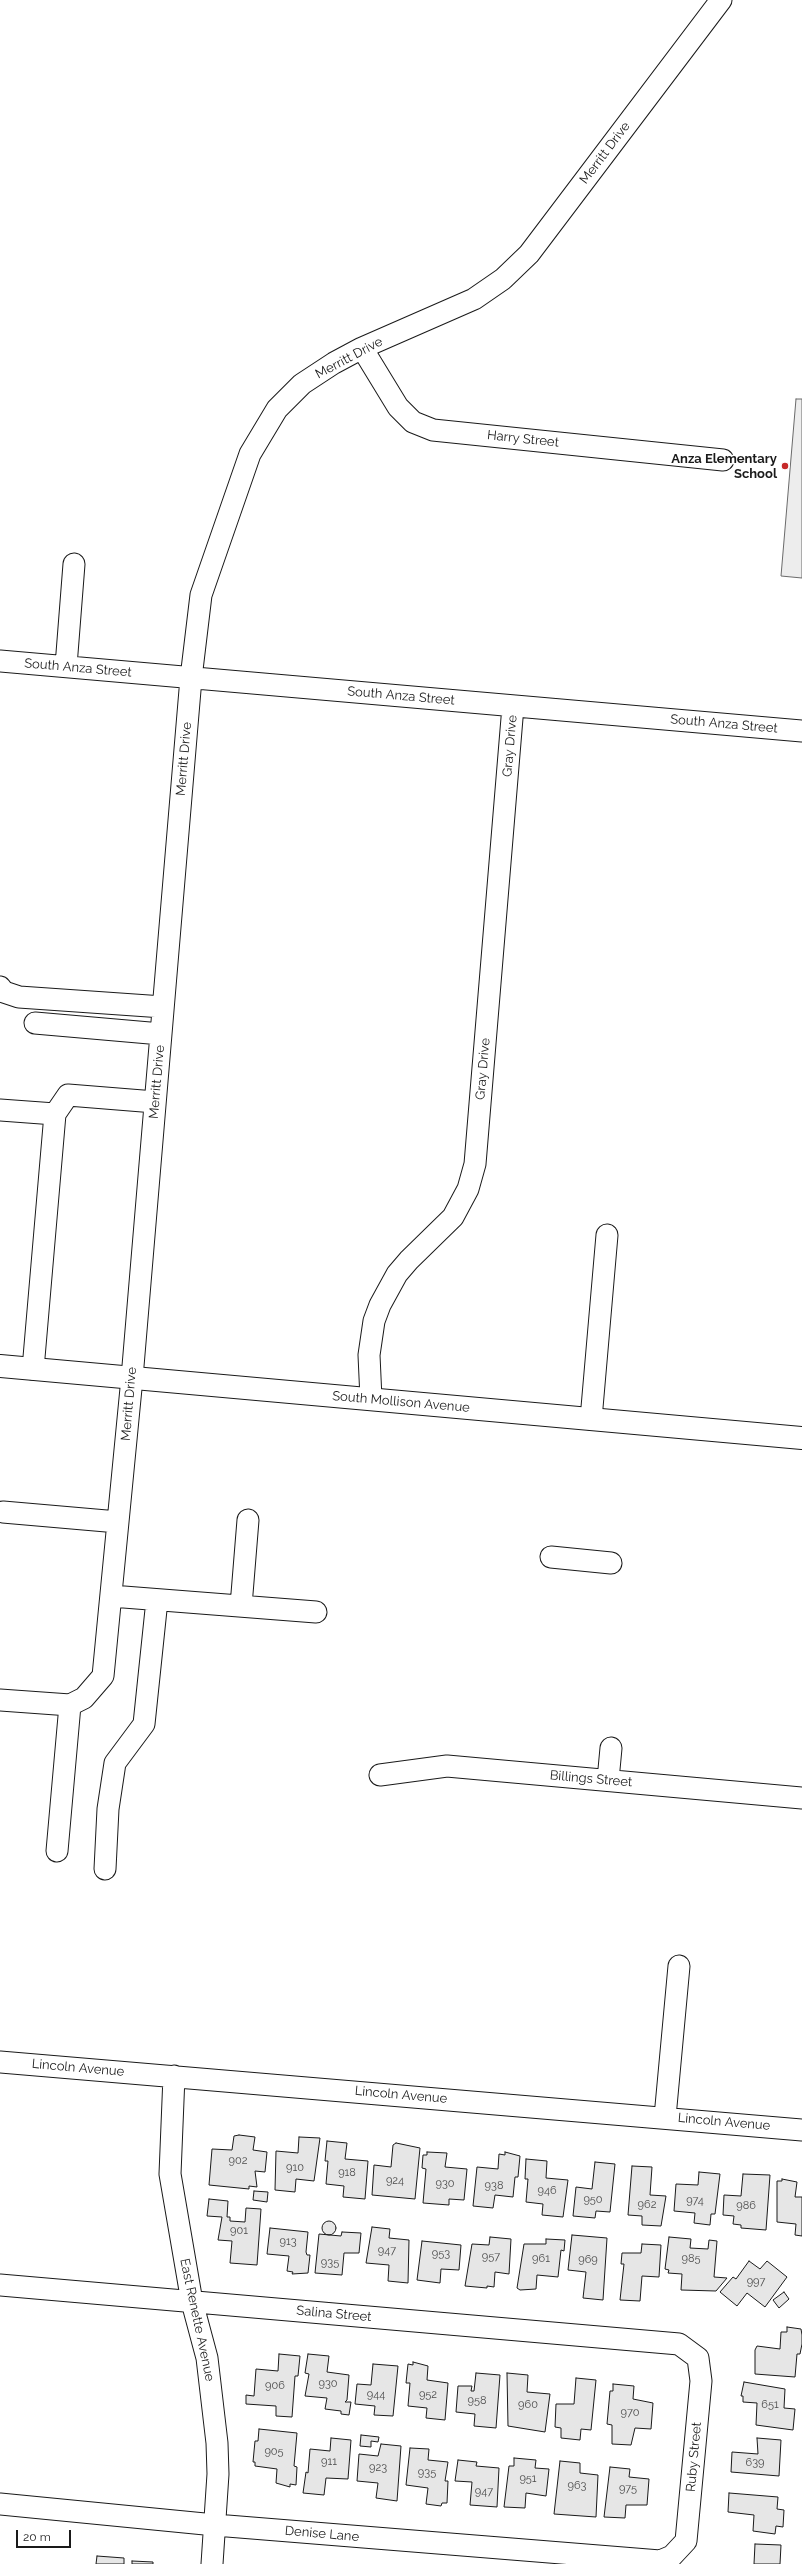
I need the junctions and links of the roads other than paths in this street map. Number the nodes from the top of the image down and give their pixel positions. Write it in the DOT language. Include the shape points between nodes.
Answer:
graph roads {
  1 [pos="721,0"];
  2 [pos="362,348"];
  3 [pos="723,460"];
  4 [pos="74,564"];
  5 [pos="0,661"];
  6 [pos="66,666"];
  7 [pos="191,678"];
  8 [pos="513,706"];
  9 [pos="802,731"];
  10 [pos="0,987"];
  11 [pos="163,1007"];
  12 [pos="35,1023"];
  13 [pos="161,1034"];
  14 [pos="155,1102"];
  15 [pos="0,1110"];
  16 [pos="55,1114"];
  17 [pos="607,1235"];
  18 [pos="0,1366"];
  19 [pos="33,1369"];
  20 [pos="132,1378"];
  21 [pos="371,1399"];
  22 [pos="591,1419"];
  23 [pos="802,1438"];
  24 [pos="4,1512"];
  25 [pos="248,1520"];
  26 [pos="118,1522"];
  27 [pos="551,1557"];
  28 [pos="611,1563"];
  29 [pos="111,1596"];
  30 [pos="157,1600"];
  31 [pos="241,1606"];
  32 [pos="316,1612"];
  33 [pos="0,1700"];
  34 [pos="61,1705"];
  35 [pos="611,1748"];
  36 [pos="380,1775"];
  37 [pos="608,1780"];
  38 [pos="802,1798"];
  39 [pos="57,1851"];
  40 [pos="105,1869"];
  41 [pos="679,1966"];
  42 [pos="0,2062"];
  43 [pos="174,2076"];
  44 [pos="665,2117"];
  45 [pos="802,2130"];
  46 [pos="0,2285"];
  47 [pos="192,2302"];
  48 [pos="668,2343"];
  49 [pos="0,2504"];
  50 [pos="215,2525"];
  51 [pos="644,2559"];
  52 [pos="212,2564"];
  1 -- 2 [label="street, Merritt Drive" via="529,254 503,279 474,298"];
  2 -- 3 [label="street, Harry Street" via="398,407 413,422 433,430"];
  2 -- 7 [label="street, Merritt Drive" via="302,384 277,409 250,454 201,595"];
  4 -- 6 [label="street"];
  5 -- 6 [label="street, South Anza Street"];
  6 -- 7 [label="street, South Anza Street"];
  7 -- 8 [label="street, South Anza Street"];
  7 -- 11 [label="street, Merritt Drive"];
  8 -- 9 [label="street, South Anza Street"];
  8 -- 21 [label="street, Gray Drive" via="475,1164 468,1189 453,1216 408,1260 380,1305 374,1321 369,1355"];
  10 -- 11 [label="street" via="4,992 19,997"];
  11 -- 13 [label="street, Merritt Drive"];
  12 -- 13 [label="street"];
  13 -- 14 [label="street, Merritt Drive"];
  14 -- 16 [label="street" via="68,1095"];
  14 -- 20 [label="street, Merritt Drive"];
  15 -- 16 [label="street"];
  16 -- 19 [label="street"];
  17 -- 22 [label="street"];
  18 -- 19 [label="main road, South Mollison Avenue"];
  19 -- 20 [label="main road, South Mollison Avenue"];
  20 -- 21 [label="main road, South Mollison Avenue"];
  20 -- 26 [label="street, Merritt Drive"];
  21 -- 22 [label="main road, South Mollison Avenue"];
  22 -- 23 [label="main road, South Mollison Avenue"];
  24 -- 26 [label="street"];
  25 -- 31 [label="street"];
  26 -- 29 [label="street, Merritt Drive"];
  27 -- 28 [label="street"];
  29 -- 30 [label="street"];
  29 -- 34 [label="street, Merritt Drive" via="103,1676 84,1698"];
  30 -- 31 [label="street"];
  30 -- 40 [label="street" via="144,1724 115,1763 108,1809"];
  31 -- 32 [label="street"];
  33 -- 34 [label="street"];
  34 -- 39 [label="street"];
  35 -- 37 [label="street"];
  36 -- 37 [label="street, Billings Street" via="447,1766"];
  37 -- 38 [label="street, Billings Street"];
  41 -- 44 [label="street"];
  42 -- 43 [label="street, Lincoln Avenue"];
  43 -- 44 [label="street, Lincoln Avenue"];
  43 -- 47 [label="street, East Renette Avenue" via="170,2174"];
  44 -- 45 [label="street, Lincoln Avenue"];
  46 -- 47 [label="street, Salina Street"];
  47 -- 48 [label="street, Salina Street"];
  47 -- 50 [label="street, East Renette Avenue" via="207,2358 214,2412 218,2474"];
  48 -- 51 [label="street, Ruby Street" via="679,2344 698,2358 701,2381 686,2541 672,2556 660,2561"];
  49 -- 50 [label="street, Denise Lane"];
  50 -- 51 [label="street, Denise Lane"];
  50 -- 52 [label="street, East Renette Avenue"];
}
